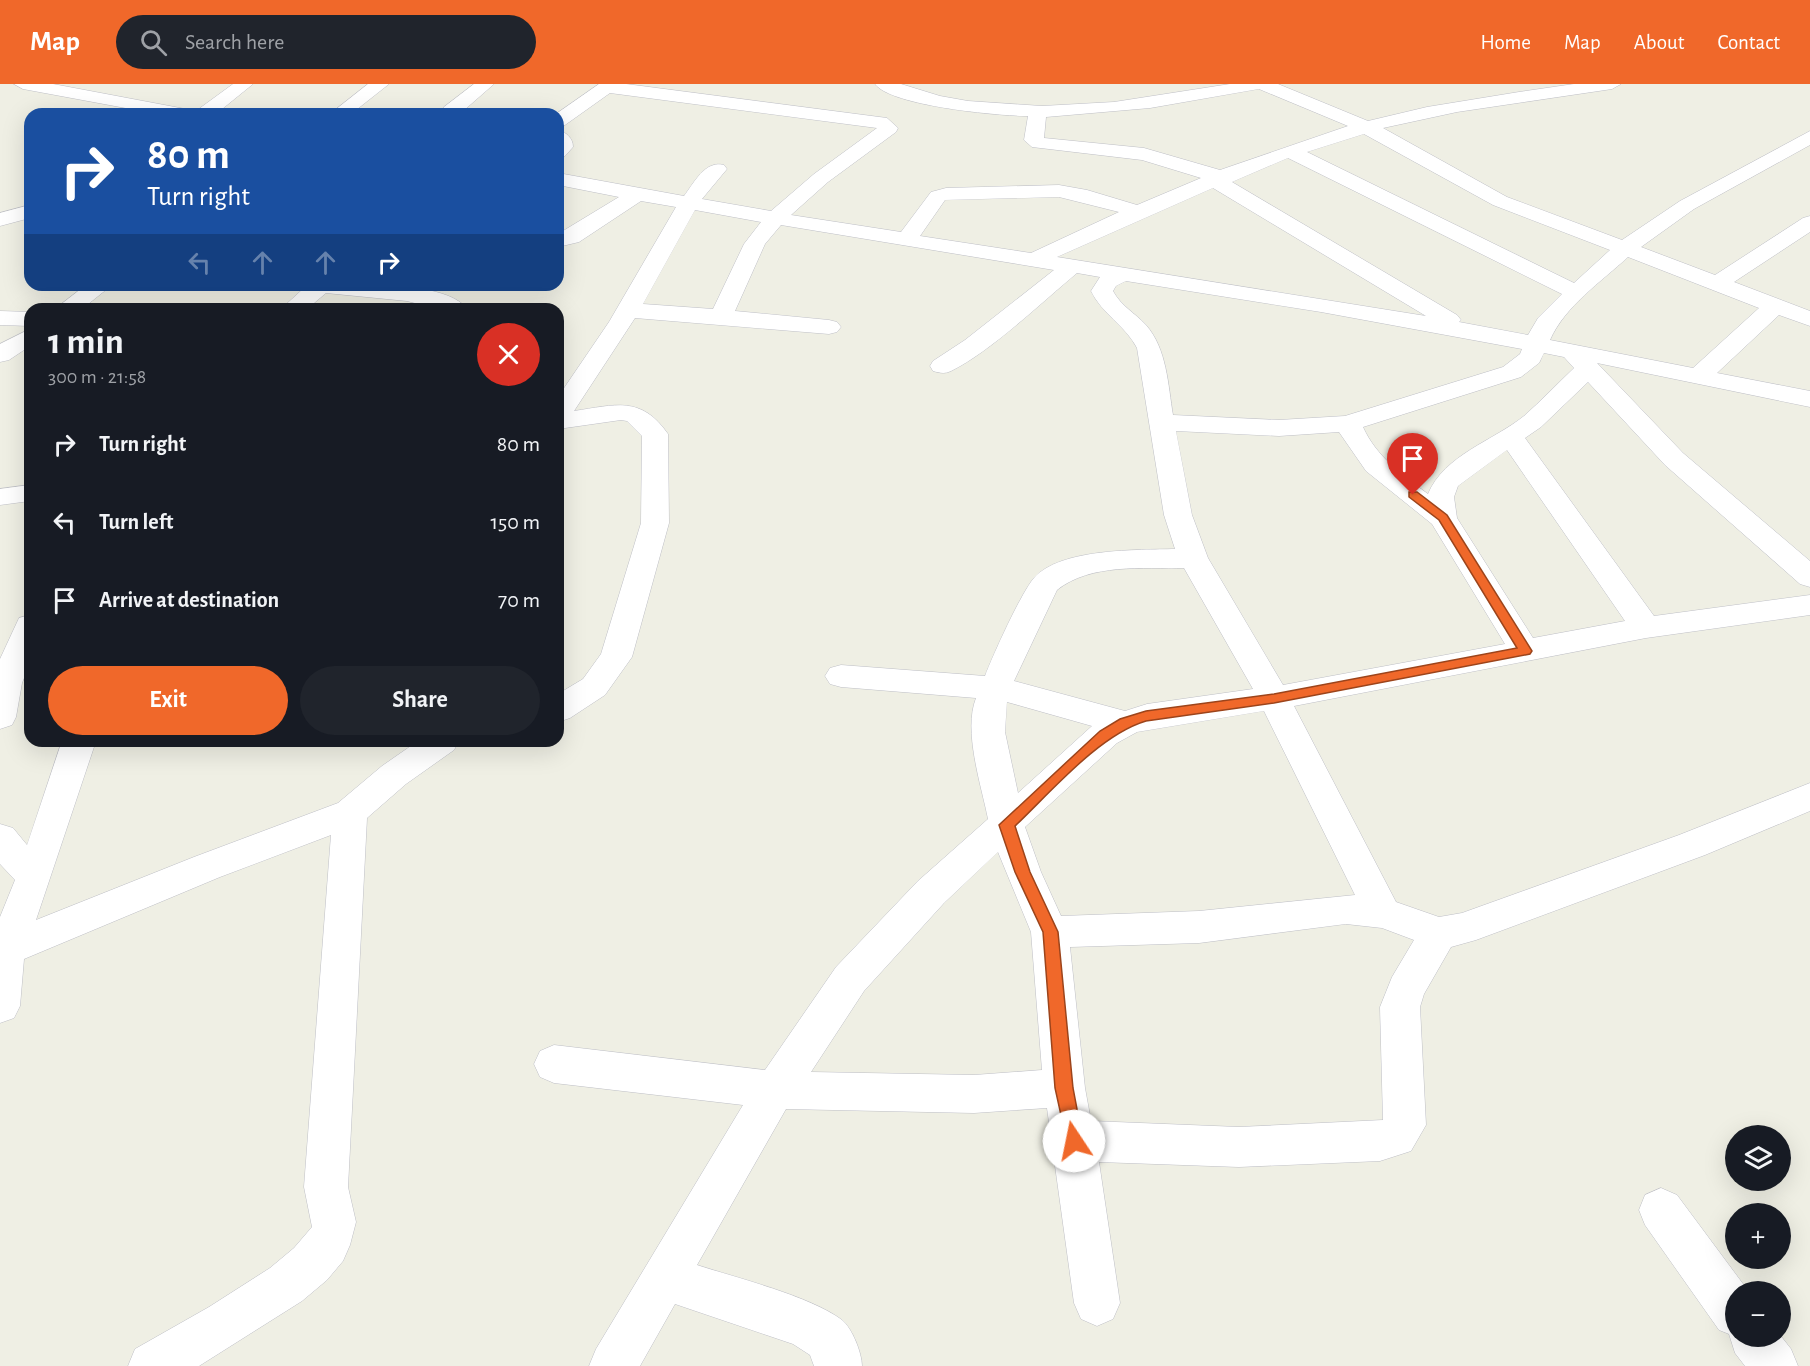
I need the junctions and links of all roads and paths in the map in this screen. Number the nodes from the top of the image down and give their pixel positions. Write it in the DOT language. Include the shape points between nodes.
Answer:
graph roads {
  1 [pos="23,84"];
  2 [pos="244,84"];
  3 [pos="380,84"];
  4 [pos="485,84"];
  5 [pos="884,84"];
  6 [pos="1260,84"];
  7 [pos="1612,84"];
  8 [pos="609,86"];
  9 [pos="966,88"];
  10 [pos="1137,100"];
  11 [pos="944,102"];
  12 [pos="156,108"];
  13 [pos="212,108"];
  14 [pos="347,108"];
  15 [pos="455,108"];
  16 [pos="1038,110"];
  17 [pos="564,118"];
  18 [pos="1101,128"];
  19 [pos="1366,128"];
  20 [pos="1810,137"];
  21 [pos="1291,152"];
  22 [pos="1144,154"];
  23 [pos="717,169"];
  24 [pos="1220,179"];
  25 [pos="564,180"];
  26 [pos="636,194"];
  27 [pos="689,203"];
  28 [pos="1136,211"];
  29 [pos="24,213"];
  30 [pos="777,217"];
  31 [pos="0,220"];
  32 [pos="1810,222"];
  33 [pos="564,239"];
  34 [pos="907,239"];
  35 [pos="1625,248"];
  36 [pos="1033,260"];
  37 [pos="1072,267"];
  38 [pos="1123,274"];
  39 [pos="1718,284"];
  40 [pos="92,291"];
  41 [pos="312,291"];
  42 [pos="369,291"];
  43 [pos="438,291"];
  44 [pos="1576,293"];
  45 [pos="428,298"];
  46 [pos="76,303"];
  47 [pos="300,303"];
  48 [pos="447,303"];
  49 [pos="1775,306"];
  50 [pos="628,310"];
  51 [pos="719,317"];
  52 [pos="0,318"];
  53 [pos="24,319"];
  54 [pos="1810,319"];
  55 [pos="829,327"];
  56 [pos="1469,332"];
  57 [pos="24,340"];
  58 [pos="1536,345"];
  59 [pos="0,355"];
  60 [pos="1580,359"];
  61 [pos="942,366"];
  62 [pos="1700,376"];
  63 [pos="1810,399"];
  64 [pos="564,407"];
  65 [pos="564,420"];
  66 [pos="1163,422"];
  67 [pos="1348,423"];
  68 [pos="1510,436"];
  69 [pos="24,494"];
  70 [pos="0,498"];
  71 [pos="1179,514"];
  72 [pos="1443,518"];
  73 [pos="1193,558"];
  74 [pos="1128,562"];
  75 [pos="1810,577"];
  76 [pos="1810,605"];
  77 [pos="1646,628"];
  78 [pos="24,640"];
  79 [pos="1525,651"];
  80 [pos="841,676"];
  81 [pos="996,688"];
  82 [pos="1274,698"];
  83 [pos="564,706"];
  84 [pos="0,717"];
  85 [pos="1125,723"];
  86 [pos="77,747"];
  87 [pos="434,747"];
  88 [pos="1810,796"];
  89 [pos="350,813"];
  90 [pos="1007,825"];
  91 [pos="0,838"];
  92 [pos="35,876"];
  93 [pos="1383,914"];
  94 [pos="1050,932"];
  95 [pos="1439,933"];
  96 [pos="3,951"];
  97 [pos="0,1006"];
  98 [pos="554,1064"];
  99 [pos="1064,1088"];
  100 [pos="775,1090"];
  101 [pos="1074,1141"];
  102 [pos="1661,1210"];
  103 [pos="665,1277"];
  104 [pos="1725,1302"];
  105 [pos="1096,1303"];
  106 [pos="152,1366"];
  107 [pos="614,1366"];
  108 [pos="838,1366"];
  1 -- 12 [label="street"];
  2 -- 13 [label="street"];
  3 -- 14 [label="street"];
  4 -- 15 [label="street"];
  5 -- 11 [label="street"];
  6 -- 10 [label="street"];
  6 -- 19 [label="street"];
  7 -- 19 [label="street" via="1459,107"];
  8 -- 17 [label="street"];
  8 -- 30 [label="street" via="766,99 880,122 889,128"];
  9 -- 11 [label="street"];
  10 -- 18 [label="street"];
  10 -- 22 [label="street" via="1150,128"];
  11 -- 16 [label="street" via="966,107"];
  16 -- 18 [label="street"];
  16 -- 18 [label="street" via="1035,142"];
  18 -- 22 [label="street"];
  19 -- 21 [label="street"];
  19 -- 35 [label="street" via="1500,201"];
  20 -- 35 [label="street" via="1687,205"];
  21 -- 24 [label="street"];
  21 -- 44 [label="street"];
  22 -- 24 [label="street"];
  23 -- 27 [label="street"];
  24 -- 28 [label="street"];
  24 -- 56 [label="street"];
  25 -- 26 [label="street"];
  26 -- 27 [label="street"];
  26 -- 33 [label="street"];
  27 -- 30 [label="street"];
  27 -- 50 [label="street"];
  28 -- 34 [label="street" via="1080,194 1059,192 946,194 938,196"];
  28 -- 36 [label="street"];
  29 -- 31 [label="street"];
  30 -- 34 [label="street"];
  30 -- 51 [label="street" via="745,260"];
  32 -- 39 [label="street"];
  34 -- 36 [label="street"];
  35 -- 39 [label="street"];
  35 -- 44 [label="street"];
  36 -- 37 [label="street"];
  37 -- 38 [label="street"];
  37 -- 61 [label="street"];
  38 -- 56 [label="street"];
  38 -- 66 [label="street" via="1107,282 1102,291 1106,301 1142,332 1149,348"];
  39 -- 49 [label="street"];
  40 -- 46 [label="street"];
  41 -- 47 [label="street"];
  42 -- 45 [label="street"];
  43 -- 45 [label="street"];
  44 -- 58 [label="street" via="1546,323"];
  45 -- 48 [label="street"];
  49 -- 54 [label="street"];
  49 -- 62 [label="street"];
  50 -- 51 [label="street"];
  50 -- 64 [label="street"];
  51 -- 55 [label="street"];
  52 -- 53 [label="street"];
  56 -- 58 [label="street"];
  57 -- 59 [label="street"];
  58 -- 60 [label="street"];
  58 -- 67 [label="street" via="1530,358 1512,372"];
  60 -- 62 [label="street"];
  60 -- 68 [label="street" via="1532,422"];
  60 -- 75 [label="street" via="1674,459"];
  62 -- 63 [label="street"];
  65 -- 83 [label="street" via="621,412 635,414 648,427 654,434 656,523 616,657 594,687"];
  66 -- 67 [label="street" via="1294,429"];
  66 -- 71 [label="street"];
  67 -- 72 [label="street" via="1363,452 1383,472"];
  68 -- 72 [label="street" via="1446,482 1440,497"];
  68 -- 77 [label="street"];
  69 -- 70 [label="street"];
  71 -- 73 [label="street"];
  71 -- 74 [label="street"];
  72 -- 79 [label="street"];
  73 -- 74 [label="street"];
  73 -- 82 [label="street"];
  74 -- 81 [label="street" via="1074,568 1053,575 1045,584"];
  76 -- 77 [label="street"];
  77 -- 79 [label="street"];
  78 -- 84 [label="street" via="6,683"];
  79 -- 82 [label="street"];
  80 -- 81 [label="street"];
  81 -- 85 [label="street"];
  81 -- 90 [label="street" via="989,707 988,732"];
  82 -- 85 [label="street" via="1146,716"];
  82 -- 93 [label="street"];
  85 -- 90 [label="street" via="1105,734"];
  86 -- 92 [label="street"];
  87 -- 89 [label="street"];
  88 -- 95 [label="street" via="1681,849 1463,929"];
  89 -- 96 [label="street"];
  89 -- 106 [label="street" via="326,1187 334,1228 322,1253 288,1286"];
  90 -- 94 [label="street"];
  90 -- 100 [label="street" via="932,892 850,979"];
  91 -- 92 [label="street"];
  92 -- 96 [label="street"];
  93 -- 94 [label="street" via="1346,909 1200,927"];
  93 -- 95 [label="street"];
  94 -- 99 [label="street"];
  95 -- 101 [label="street" via="1406,989 1401,1006 1405,1125 1396,1137 1239,1147"];
  96 -- 97 [label="street"];
  98 -- 100 [label="street"];
  99 -- 100 [label="street" via="974,1094"];
  99 -- 101 [label="street"];
  100 -- 103 [label="street"];
  101 -- 105 [label="street"];
  102 -- 104 [label="street"];
  103 -- 107 [label="street"];
  103 -- 108 [label="street" via="805,1324 827,1338"];
}
